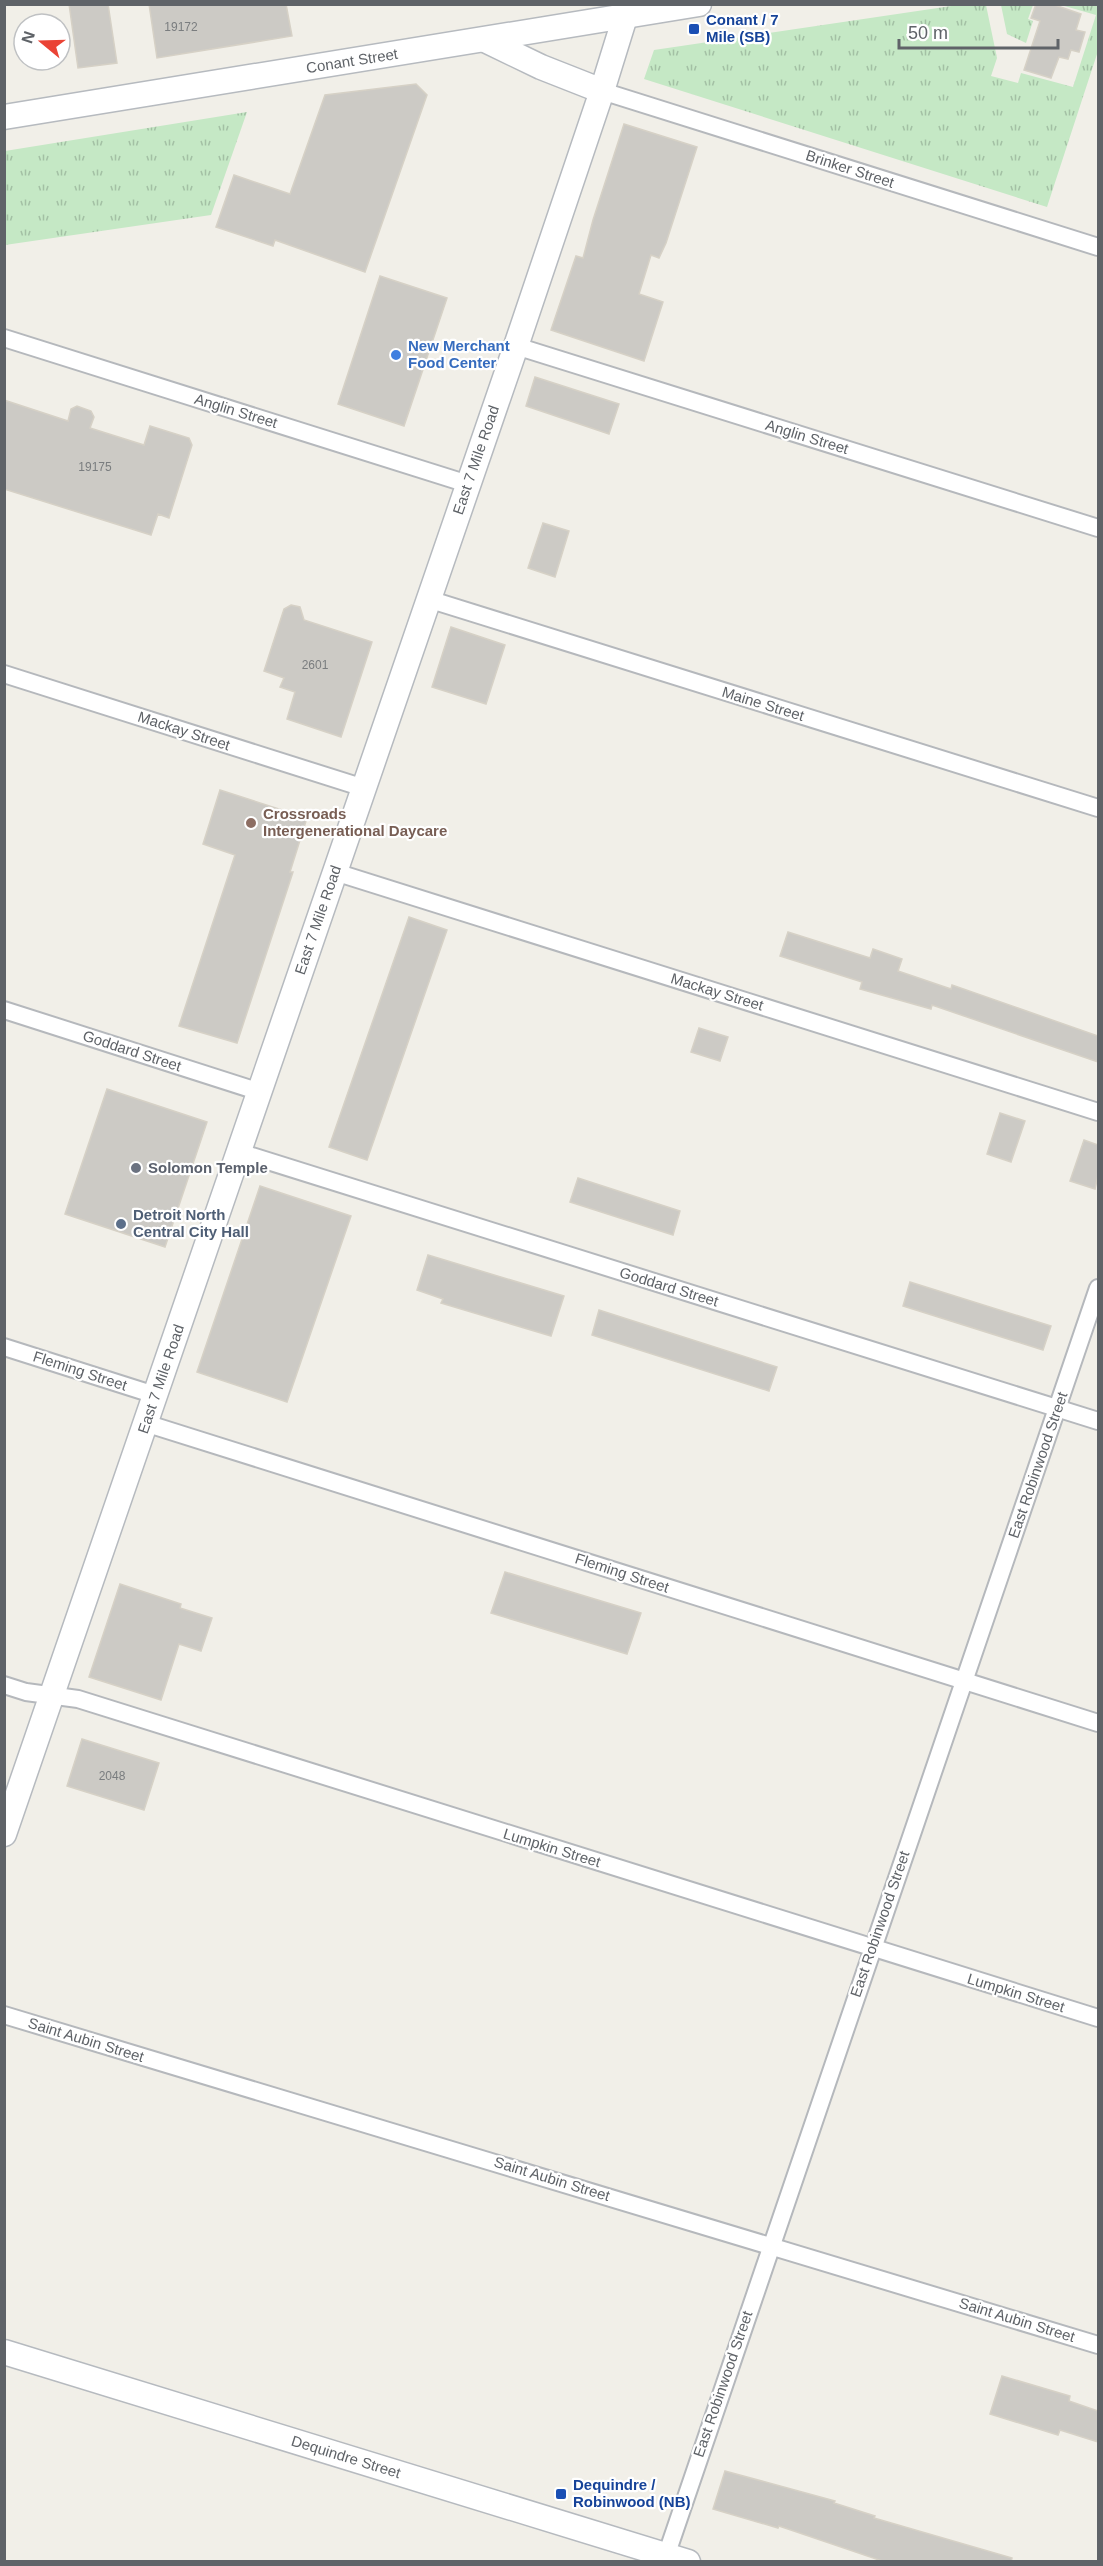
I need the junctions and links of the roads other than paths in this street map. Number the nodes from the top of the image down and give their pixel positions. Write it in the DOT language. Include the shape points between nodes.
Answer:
graph roads {
  1 [pos="699,4"];
  2 [pos="627,11"];
  3 [pos="485,40"];
  4 [pos="602,91"];
  5 [pos="4,117"];
  6 [pos="1098,247"];
  7 [pos="4,338"];
  8 [pos="516,346"];
  9 [pos="468,484"];
  10 [pos="1098,528"];
  11 [pos="428,599"];
  12 [pos="4,674"];
  13 [pos="364,788"];
  14 [pos="1098,808"];
  15 [pos="335,872"];
  16 [pos="4,1010"];
  17 [pos="260,1092"];
  18 [pos="1098,1112"];
  19 [pos="239,1152"];
  20 [pos="1098,1288"];
  21 [pos="4,1347"];
  22 [pos="155,1395"];
  23 [pos="1057,1408"];
  24 [pos="1098,1421"];
  25 [pos="146,1423"];
  26 [pos="963,1681"];
  27 [pos="4,1685"];
  28 [pos="52,1695"];
  29 [pos="1098,1723"];
  30 [pos="4,1834"];
  31 [pos="872,1948"];
  32 [pos="4,2015"];
  33 [pos="1098,2018"];
  34 [pos="770,2245"];
  35 [pos="1098,2345"];
  36 [pos="4,2352"];
  37 [pos="672,2559"];
  1 -- 2 [label="street, Conant Street"];
  2 -- 3 [label="street, Conant Street"];
  2 -- 4 [label="street, East 7 Mile Road"];
  3 -- 4 [label="street"];
  3 -- 5 [label="street, Conant Street"];
  4 -- 6 [label="street, Brinker Street"];
  4 -- 8 [label="street, East 7 Mile Road"];
  7 -- 9 [label="street, Anglin Street"];
  8 -- 9 [label="street, East 7 Mile Road"];
  8 -- 10 [label="street, Anglin Street"];
  9 -- 11 [label="street, East 7 Mile Road"];
  11 -- 13 [label="street, East 7 Mile Road"];
  11 -- 14 [label="street, Maine Street"];
  12 -- 13 [label="street, Mackay Street"];
  13 -- 15 [label="street, East 7 Mile Road"];
  15 -- 17 [label="street, East 7 Mile Road"];
  15 -- 18 [label="street, Mackay Street"];
  16 -- 17 [label="street, Goddard Street"];
  17 -- 19 [label="street, East 7 Mile Road"];
  19 -- 22 [label="street, East 7 Mile Road"];
  19 -- 23 [label="street, Goddard Street"];
  20 -- 23 [label="street, East Robinwood Street"];
  21 -- 22 [label="street, Fleming Street"];
  22 -- 25 [label="street, East 7 Mile Road"];
  23 -- 24 [label="street, Goddard Street"];
  23 -- 26 [label="street, East Robinwood Street"];
  25 -- 26 [label="street, Fleming Street"];
  25 -- 28 [label="street, East 7 Mile Road"];
  26 -- 29 [label="street, Fleming Street"];
  26 -- 31 [label="street, East Robinwood Street"];
  27 -- 28 [label="street, Lumpkin Street"];
  28 -- 30 [label="street, East 7 Mile Road"];
  28 -- 31 [label="street, Lumpkin Street" via="88,1702"];
  31 -- 33 [label="street, Lumpkin Street"];
  31 -- 34 [label="street, East Robinwood Street"];
  32 -- 34 [label="street, Saint Aubin Street"];
  34 -- 35 [label="street, Saint Aubin Street"];
  34 -- 37 [label="street, East Robinwood Street"];
  36 -- 37 [label="street, Dequindre Street"];
}
